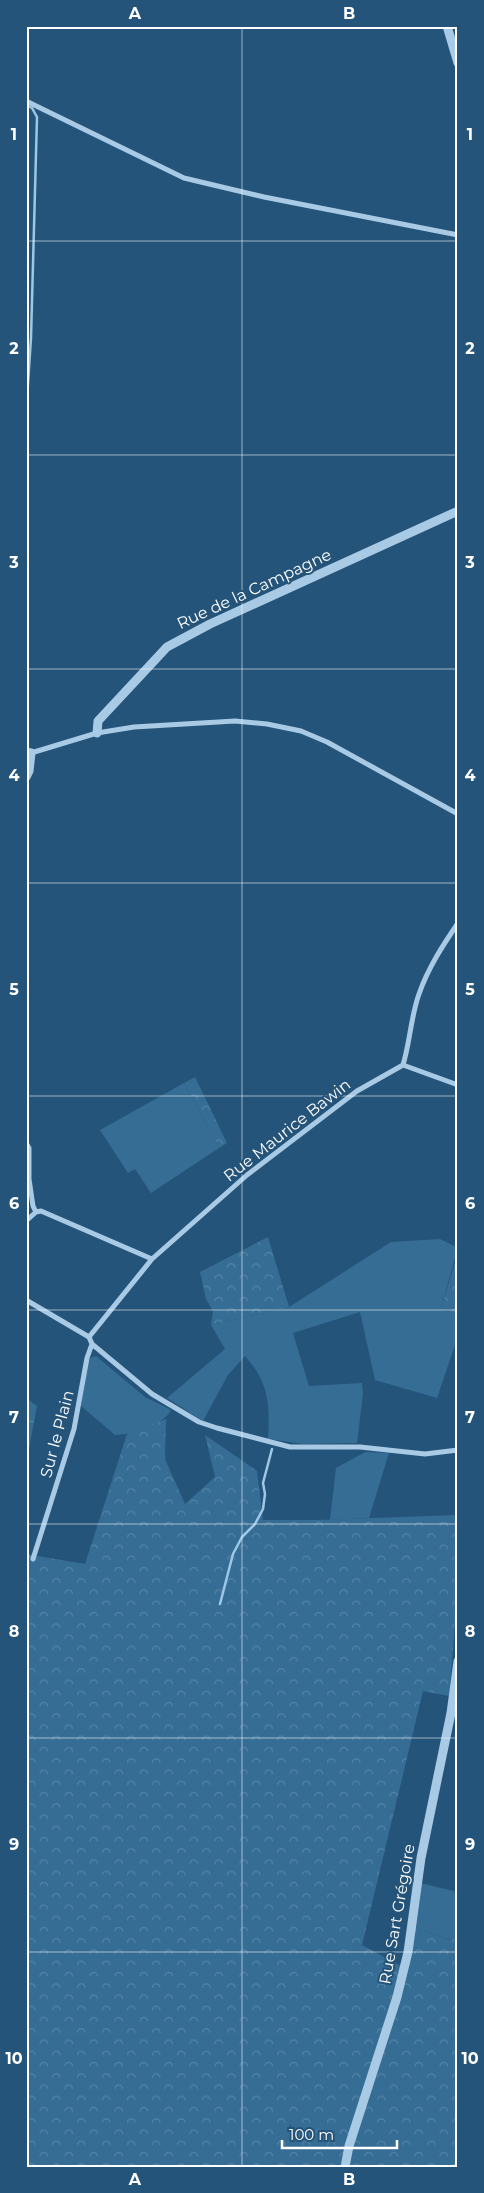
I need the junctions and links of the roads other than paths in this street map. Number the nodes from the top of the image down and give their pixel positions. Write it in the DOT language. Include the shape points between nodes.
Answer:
graph roads {
  1 [pos="448,26"];
  2 [pos="458,62"];
  3 [pos="26,102"];
  4 [pos="458,234"];
  5 [pos="458,512"];
  6 [pos="97,733"];
  7 [pos="28,752"];
  8 [pos="26,777"];
  9 [pos="458,814"];
  10 [pos="458,923"];
  11 [pos="403,1065"];
  12 [pos="458,1084"];
  13 [pos="26,1143"];
  14 [pos="36,1212"];
  15 [pos="26,1221"];
  16 [pos="152,1259"];
  17 [pos="26,1300"];
  18 [pos="89,1337"];
  19 [pos="92,1344"];
  20 [pos="458,1450"];
  21 [pos="33,1559"];
  22 [pos="458,1661"];
  23 [pos="345,2167"];
  1 -- 2 [label="street"];
  3 -- 4 [label="street" via="184,178 264,197"];
  5 -- 6 [label="street, Rue de la Campagne" via="210,624 167,647 98,721"];
  6 -- 7 [label="street"];
  6 -- 9 [label="street" via="179,723 235,721 301,731 359,758"];
  7 -- 8 [label="street"];
  10 -- 11 [label="street" via="428,971 418,995"];
  11 -- 12 [label="street"];
  11 -- 16 [label="street, Rue Maurice Bawin" via="357,1091 304,1130 247,1175"];
  13 -- 14 [label="street" via="29,1148 31,1195"];
  14 -- 15 [label="street"];
  14 -- 16 [label="street" via="51,1214"];
  16 -- 18 [label="street, Rue Maurice Bawin"];
  17 -- 18 [label="street"];
  18 -- 19 [label="street"];
  19 -- 20 [label="street" via="152,1394 199,1422 217,1428 290,1447 360,1447 425,1454"];
  19 -- 21 [label="street, Sur le Plain" via="74,1429"];
  22 -- 23 [label="street, Rue Sart Grégoire" via="451,1713 421,1858 408,1952"];
}
